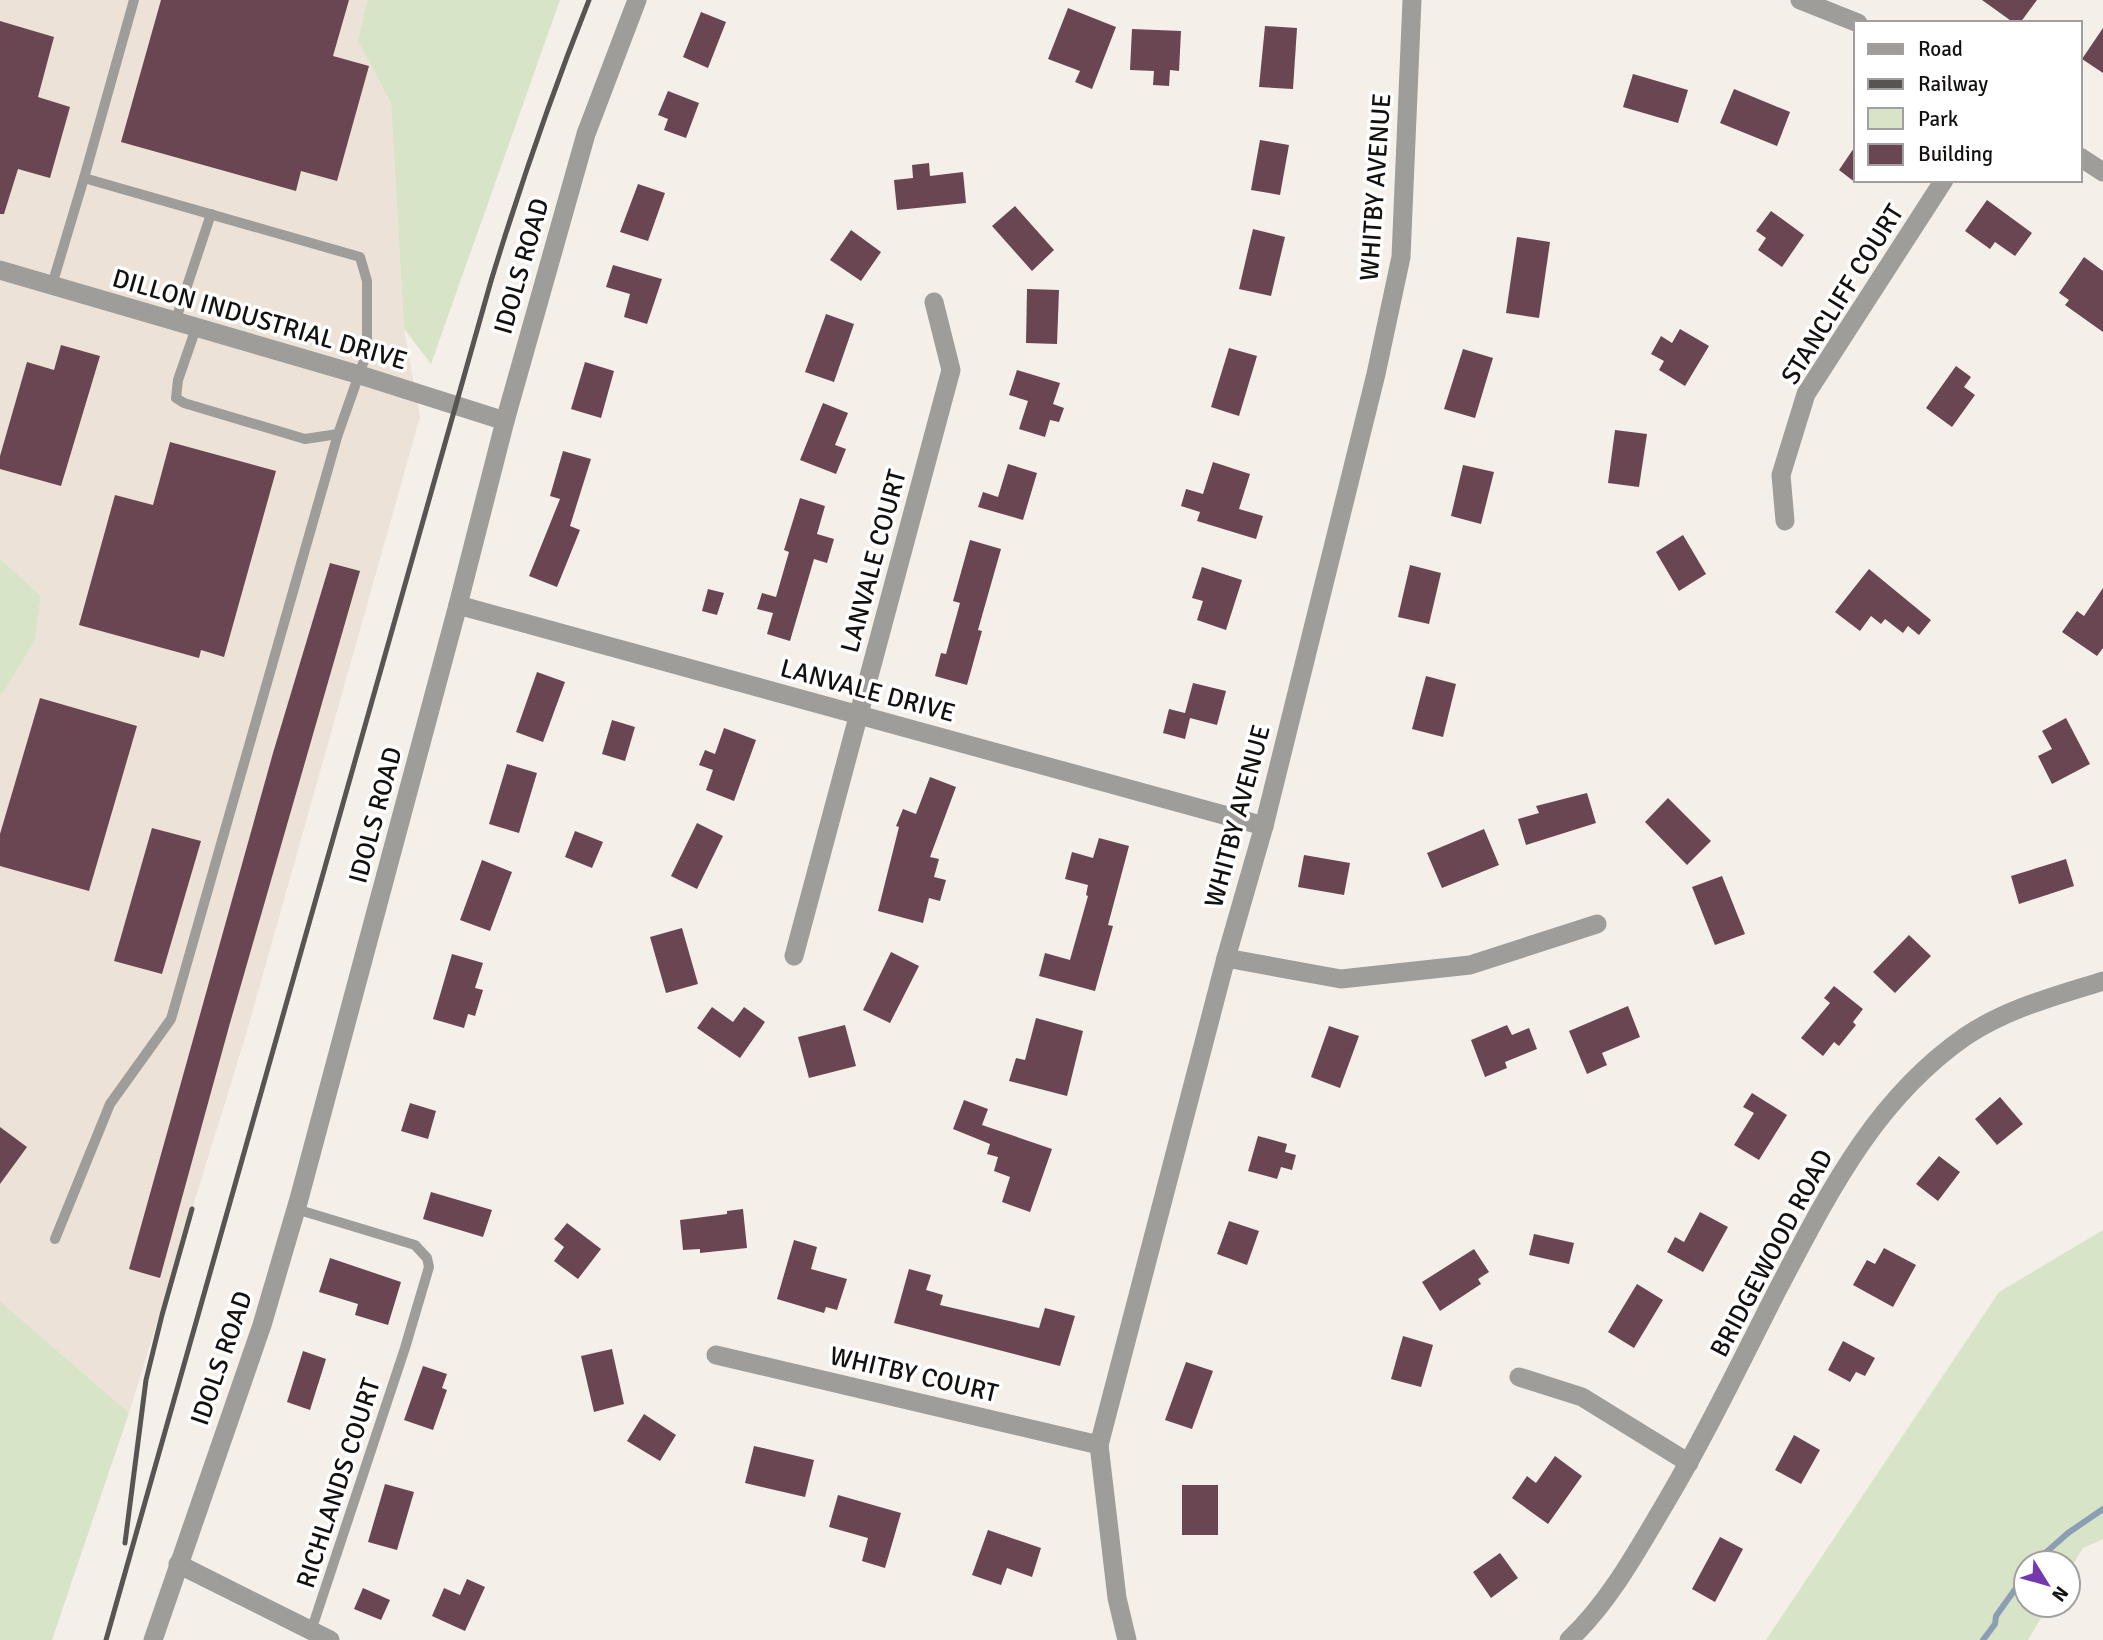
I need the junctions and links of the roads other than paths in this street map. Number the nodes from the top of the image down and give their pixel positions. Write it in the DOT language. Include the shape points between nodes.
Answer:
graph roads {
  1 [pos="135,0"];
  2 [pos="638,0"];
  3 [pos="1412,0"];
  4 [pos="1800,0"];
  5 [pos="1854,22"];
  6 [pos="2082,158"];
  7 [pos="2103,172"];
  8 [pos="84,178"];
  9 [pos="1943,182"];
  10 [pos="211,214"];
  11 [pos="0,270"];
  12 [pos="51,285"];
  13 [pos="934,302"];
  14 [pos="175,322"];
  15 [pos="196,328"];
  16 [pos="360,375"];
  17 [pos="505,421"];
  18 [pos="338,434"];
  19 [pos="1785,521"];
  20 [pos="458,605"];
  21 [pos="859,714"];
  22 [pos="1264,826"];
  23 [pos="1597,924"];
  24 [pos="794,956"];
  25 [pos="1226,958"];
  26 [pos="2103,981"];
  27 [pos="296,1209"];
  28 [pos="55,1240"];
  29 [pos="716,1355"];
  30 [pos="1519,1377"];
  31 [pos="1099,1445"];
  32 [pos="1689,1463"];
  33 [pos="178,1564"];
  34 [pos="311,1631"];
  35 [pos="153,1640"];
  36 [pos="330,1640"];
  37 [pos="1127,1640"];
  38 [pos="1569,1640"];
  1 -- 8 [label="lane"];
  2 -- 17 [label="street, IDOLS ROAD" via="586,134"];
  3 -- 22 [label="street, WHITBY AVENUE" via="1401,257"];
  4 -- 5 [label="street"];
  6 -- 7 [label="street"];
  8 -- 10 [label="lane"];
  8 -- 12 [label="lane"];
  9 -- 19 [label="street, STANCLIFF COURT" via="1806,394 1781,475"];
  10 -- 14 [label="lane"];
  10 -- 16 [label="lane" via="360,257 367,281 367,352"];
  11 -- 12 [label="street, DILLON INDUSTRIAL DRIVE"];
  12 -- 14 [label="street, DILLON INDUSTRIAL DRIVE"];
  13 -- 21 [label="street, LANVALE COURT" via="951,370"];
  14 -- 15 [label="street, DILLON INDUSTRIAL DRIVE"];
  15 -- 16 [label="street, DILLON INDUSTRIAL DRIVE"];
  15 -- 18 [label="lane" via="176,398 305,439"];
  16 -- 17 [label="street, DILLON INDUSTRIAL DRIVE"];
  16 -- 18 [label="lane"];
  17 -- 20 [label="street, IDOLS ROAD"];
  18 -- 28 [label="lane" via="171,1019 110,1104"];
  20 -- 21 [label="street, LANVALE DRIVE"];
  20 -- 27 [label="street, IDOLS ROAD"];
  21 -- 22 [label="street, LANVALE DRIVE"];
  21 -- 24 [label="street, LANVALE COURT"];
  22 -- 25 [label="street, WHITBY AVENUE"];
  23 -- 25 [label="street" via="1470,965 1341,979"];
  25 -- 31 [label="street, WHITBY AVENUE"];
  26 -- 32 [label="street, BRIDGEWOOD ROAD" via="1998,1017 1930,1063 1898,1094 1845,1168"];
  27 -- 33 [label="street, IDOLS ROAD" via="262,1325"];
  27 -- 34 [label="lane, RICHLANDS COURT" via="415,1245 429,1267"];
  29 -- 31 [label="street, WHITBY COURT"];
  30 -- 32 [label="street" via="1582,1397"];
  31 -- 37 [label="street, WHITBY AVENUE" via="1117,1598"];
  32 -- 38 [label="street, BRIDGEWOOD ROAD" via="1608,1597"];
  33 -- 34 [label="street"];
  33 -- 35 [label="street, IDOLS ROAD"];
  34 -- 36 [label="street"];
}
